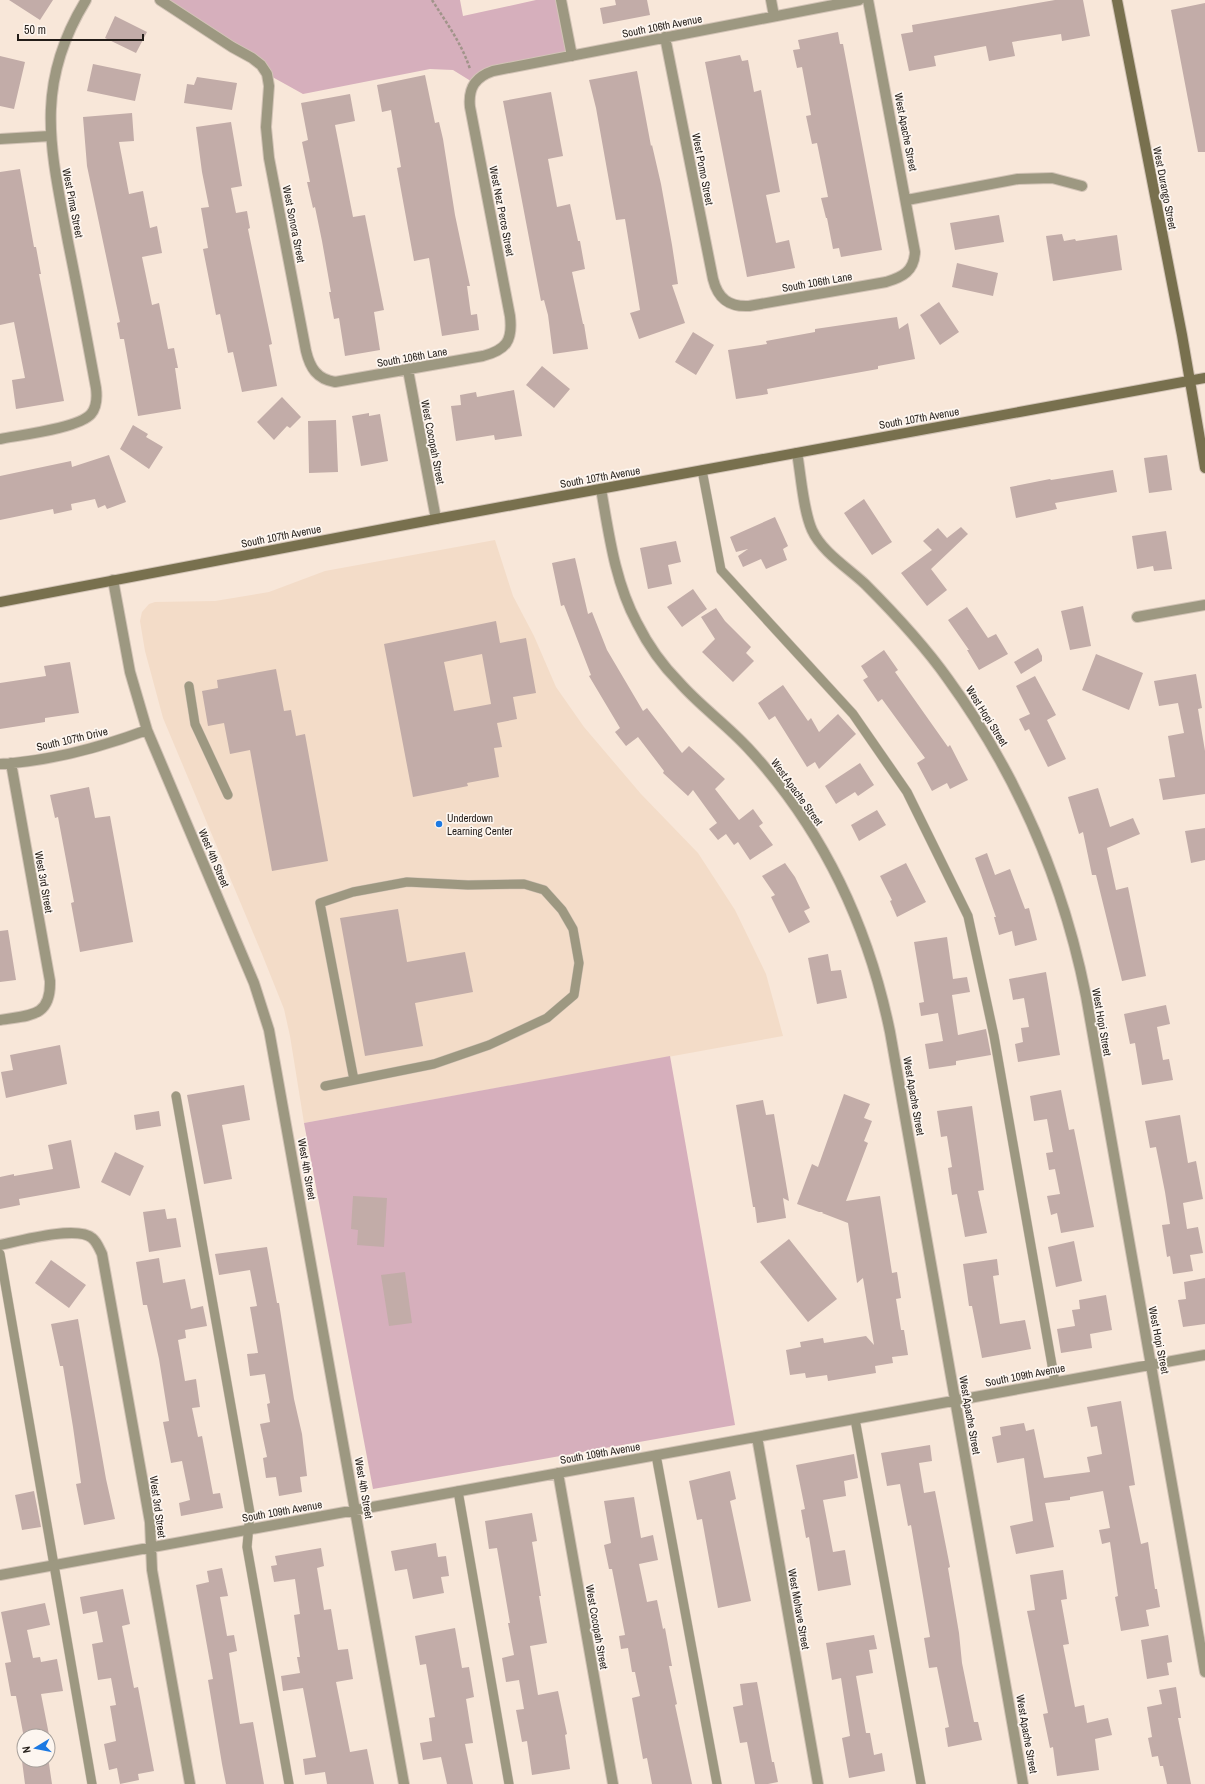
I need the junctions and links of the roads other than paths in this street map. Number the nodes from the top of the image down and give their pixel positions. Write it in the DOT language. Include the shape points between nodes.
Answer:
graph roads {
  1 [pos="86,0"];
  2 [pos="160,0"];
  3 [pos="561,0"];
  4 [pos="771,0"];
  5 [pos="859,0"];
  6 [pos="868,0"];
  7 [pos="1117,0"];
  8 [pos="774,16"];
  9 [pos="665,38"];
  10 [pos="572,56"];
  11 [pos="474,83"];
  12 [pos="50,136"];
  13 [pos="0,139"];
  14 [pos="1082,186"];
  15 [pos="907,200"];
  16 [pos="911,269"];
  17 [pos="725,301"];
  18 [pos="507,343"];
  19 [pos="408,370"];
  20 [pos="318,376"];
  21 [pos="1205,378"];
  22 [pos="1189,381"];
  23 [pos="0,439"];
  24 [pos="797,453"];
  25 [pos="1205,468"];
  26 [pos="702,470"];
  27 [pos="601,489"];
  28 [pos="436,519"];
  29 [pos="113,580"];
  30 [pos="0,602"];
  31 [pos="1205,605"];
  32 [pos="1137,617"];
  33 [pos="189,686"];
  34 [pos="147,730"];
  35 [pos="11,763"];
  36 [pos="0,764"];
  37 [pos="228,796"];
  38 [pos="0,1020"];
  39 [pos="354,1080"];
  40 [pos="325,1086"];
  41 [pos="176,1096"];
  42 [pos="0,1245"];
  43 [pos="0,1254"];
  44 [pos="1205,1355"];
  45 [pos="1151,1364"];
  46 [pos="1055,1382"];
  47 [pos="956,1400"];
  48 [pos="856,1419"];
  49 [pos="757,1438"];
  50 [pos="656,1456"];
  51 [pos="558,1473"];
  52 [pos="458,1492"];
  53 [pos="356,1510"];
  54 [pos="249,1529"];
  55 [pos="151,1547"];
  56 [pos="53,1565"];
  57 [pos="0,1575"];
  58 [pos="1205,1672"];
  59 [pos="92,1784"];
  60 [pos="190,1784"];
  61 [pos="289,1784"];
  62 [pos="404,1784"];
  63 [pos="509,1784"];
  64 [pos="613,1784"];
  65 [pos="717,1784"];
  66 [pos="818,1784"];
  67 [pos="921,1784"];
  68 [pos="1023,1784"];
  1 -- 12 [label="street, West Pima Street" via="69,30 56,67 50,104"];
  2 -- 20 [label="street, West Sonora Street" via="252,58 267,74 269,86 266,127 269,158 306,351"];
  3 -- 10 [label="street"];
  4 -- 8 [label="street"];
  5 -- 8 [label="street, South 106th Avenue"];
  6 -- 15 [label="street, West Apache Street"];
  7 -- 22 [label="main road, West Durango Street"];
  8 -- 9 [label="street, South 106th Avenue"];
  9 -- 10 [label="street, South 106th Avenue"];
  9 -- 17 [label="street, West Pomo Street" via="713,279 719,296"];
  10 -- 11 [label="street, South 106th Avenue" via="493,71"];
  11 -- 18 [label="street, West Nez Perce Street" via="470,90 470,107 510,316 511,335"];
  12 -- 13 [label="street"];
  12 -- 23 [label="street, West Pima Street" via="96,388 96,405 92,414 72,424"];
  14 -- 15 [label="street" via="1052,178 1018,178"];
  15 -- 16 [label="street, West Apache Street" via="916,252"];
  16 -- 17 [label="street, South 106th Lane" via="904,276 886,282 750,306 732,306"];
  18 -- 19 [label="street, South 106th Lane" via="487,355"];
  19 -- 20 [label="street, South 106th Lane" via="345,381 326,380"];
  19 -- 28 [label="street, West Cocopah Street"];
  21 -- 22 [label="main road, South 107th Avenue"];
  22 -- 24 [label="main road, South 107th Avenue"];
  22 -- 25 [label="main road, West Durango Street"];
  24 -- 26 [label="main road, South 107th Avenue"];
  24 -- 45 [label="street, West Hopi Street" via="808,519 818,540 901,621 948,678 1005,769 1027,812 1049,866 1067,919 1080,970"];
  26 -- 27 [label="main road, South 107th Avenue"];
  26 -- 46 [label="lane" via="722,570 853,714 907,792 968,916 994,1036"];
  27 -- 28 [label="main road, South 107th Avenue"];
  27 -- 47 [label="street, West Apache Street" via="621,586 627,604 646,639 679,683 739,739 795,805 832,866 861,928 882,992"];
  28 -- 29 [label="main road, South 107th Avenue"];
  29 -- 30 [label="main road, South 107th Avenue"];
  29 -- 34 [label="street, West 4th Street" via="130,672"];
  31 -- 32 [label="street"];
  33 -- 37 [label="lane" via="196,724"];
  34 -- 35 [label="street, South 107th Drive" via="85,750"];
  34 -- 53 [label="street, West 4th Street" via="254,983 266,1018 282,1094"];
  35 -- 36 [label="street, South 107th Drive"];
  35 -- 38 [label="street, West 3rd Street" via="50,981 50,994 47,1004 39,1011"];
  39 -- 39 [label="lane" via="320,903 353,892 406,882 524,884 544,890 562,910 573,929 578,963 574,995 547,1018 489,1045 434,1064"];
  39 -- 40 [label="lane"];
  41 -- 54 [label="lane" via="250,1513"];
  42 -- 55 [label="street, West 3rd Street" via="66,1234 82,1234 91,1237 97,1244 104,1263 150,1522"];
  43 -- 56 [label="lane"];
  44 -- 45 [label="street, South 109th Avenue"];
  45 -- 46 [label="street, South 109th Avenue"];
  45 -- 58 [label="street, West Hopi Street"];
  46 -- 47 [label="street, South 109th Avenue"];
  47 -- 48 [label="street, South 109th Avenue"];
  47 -- 68 [label="street, West Apache Street"];
  48 -- 49 [label="street, South 109th Avenue"];
  48 -- 67 [label="lane"];
  49 -- 50 [label="street, South 109th Avenue"];
  49 -- 66 [label="street, West Mohave Street"];
  50 -- 51 [label="street, South 109th Avenue"];
  50 -- 65 [label="lane"];
  51 -- 52 [label="street, South 109th Avenue"];
  51 -- 64 [label="street, West Cocopah Street"];
  52 -- 53 [label="street, South 109th Avenue"];
  52 -- 63 [label="lane"];
  53 -- 54 [label="street, South 109th Avenue"];
  53 -- 62 [label="street, West 4th Street"];
  54 -- 55 [label="street, South 109th Avenue"];
  54 -- 61 [label="lane" via="248,1547"];
  55 -- 56 [label="street, South 109th Avenue"];
  55 -- 60 [label="street, West 3rd Street" via="152,1570"];
  56 -- 57 [label="street, South 109th Avenue"];
  56 -- 59 [label="lane"];
}
